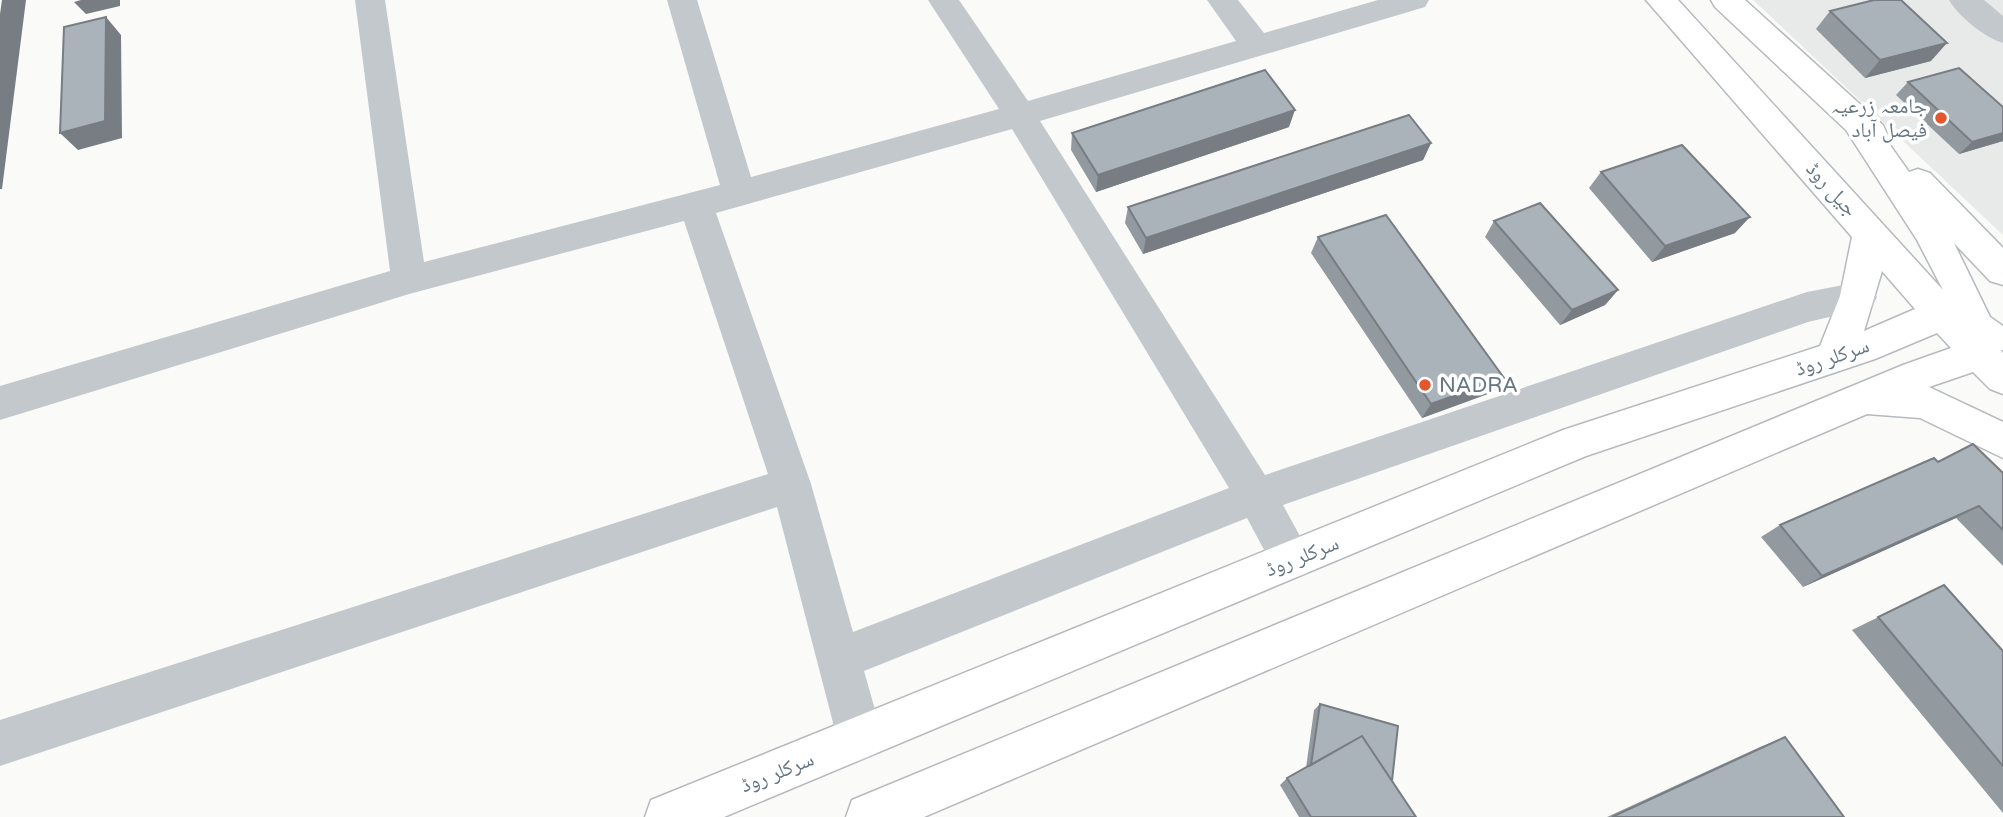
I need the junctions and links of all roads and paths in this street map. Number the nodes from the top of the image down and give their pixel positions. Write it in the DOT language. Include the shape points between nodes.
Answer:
graph roads {
  1 [pos="370,0"];
  2 [pos="682,0"];
  3 [pos="943,0"];
  4 [pos="1222,0"];
  5 [pos="1413,0"];
  6 [pos="1661,0"];
  7 [pos="1726,0"];
  8 [pos="1970,2"];
  9 [pos="2003,33"];
  10 [pos="1257,46"];
  11 [pos="1020,115"];
  12 [pos="1854,116"];
  13 [pos="739,192"];
  14 [pos="696,205"];
  15 [pos="1870,232"];
  16 [pos="2003,271"];
  17 [pos="409,280"];
  18 [pos="1859,297"];
  19 [pos="1807,307"];
  20 [pos="1981,344"];
  21 [pos="1833,357"];
  22 [pos="1862,399"];
  23 [pos="0,402"];
  24 [pos="2003,441"];
  25 [pos="791,484"];
  26 [pos="1256,496"];
  27 [pos="1292,560"];
  28 [pos="839,659"];
  29 [pos="860,738"];
  30 [pos="0,743"];
  31 [pos="668,817"];
  32 [pos="869,817"];
  1 -- 17 [label="street"];
  2 -- 13 [label="street"];
  3 -- 11 [label="street"];
  4 -- 10 [label="street"];
  5 -- 10 [label="street"];
  6 -- 15 [label="main road, جیل روڈ"];
  7 -- 12 [label="main road"];
  8 -- 9 [label="street"];
  10 -- 11 [label="street"];
  11 -- 13 [label="street"];
  11 -- 26 [label="street"];
  12 -- 16 [label="main road"];
  12 -- 20 [label="main road" via="1936,242 1968,302"];
  13 -- 14 [label="street"];
  14 -- 17 [label="street"];
  14 -- 25 [label="street"];
  15 -- 18 [label="main road"];
  15 -- 20 [label="main road, جیل روڈ"];
  17 -- 23 [label="street"];
  18 -- 19 [label="street"];
  18 -- 21 [label="main road"];
  19 -- 21 [label="street"];
  19 -- 26 [label="street"];
  20 -- 21 [label="main road, سرکلر روڈ"];
  20 -- 22 [label="main road"];
  21 -- 27 [label="main road, سرکلر روڈ" via="1577,442"];
  22 -- 24 [label="main road" via="1924,402"];
  22 -- 32 [label="main road"];
  25 -- 28 [label="street"];
  25 -- 30 [label="street"];
  26 -- 27 [label="street"];
  26 -- 28 [label="street"];
  27 -- 29 [label="main road, سرکلر روڈ"];
  28 -- 29 [label="street"];
  29 -- 31 [label="main road, سرکلر روڈ"];
}
